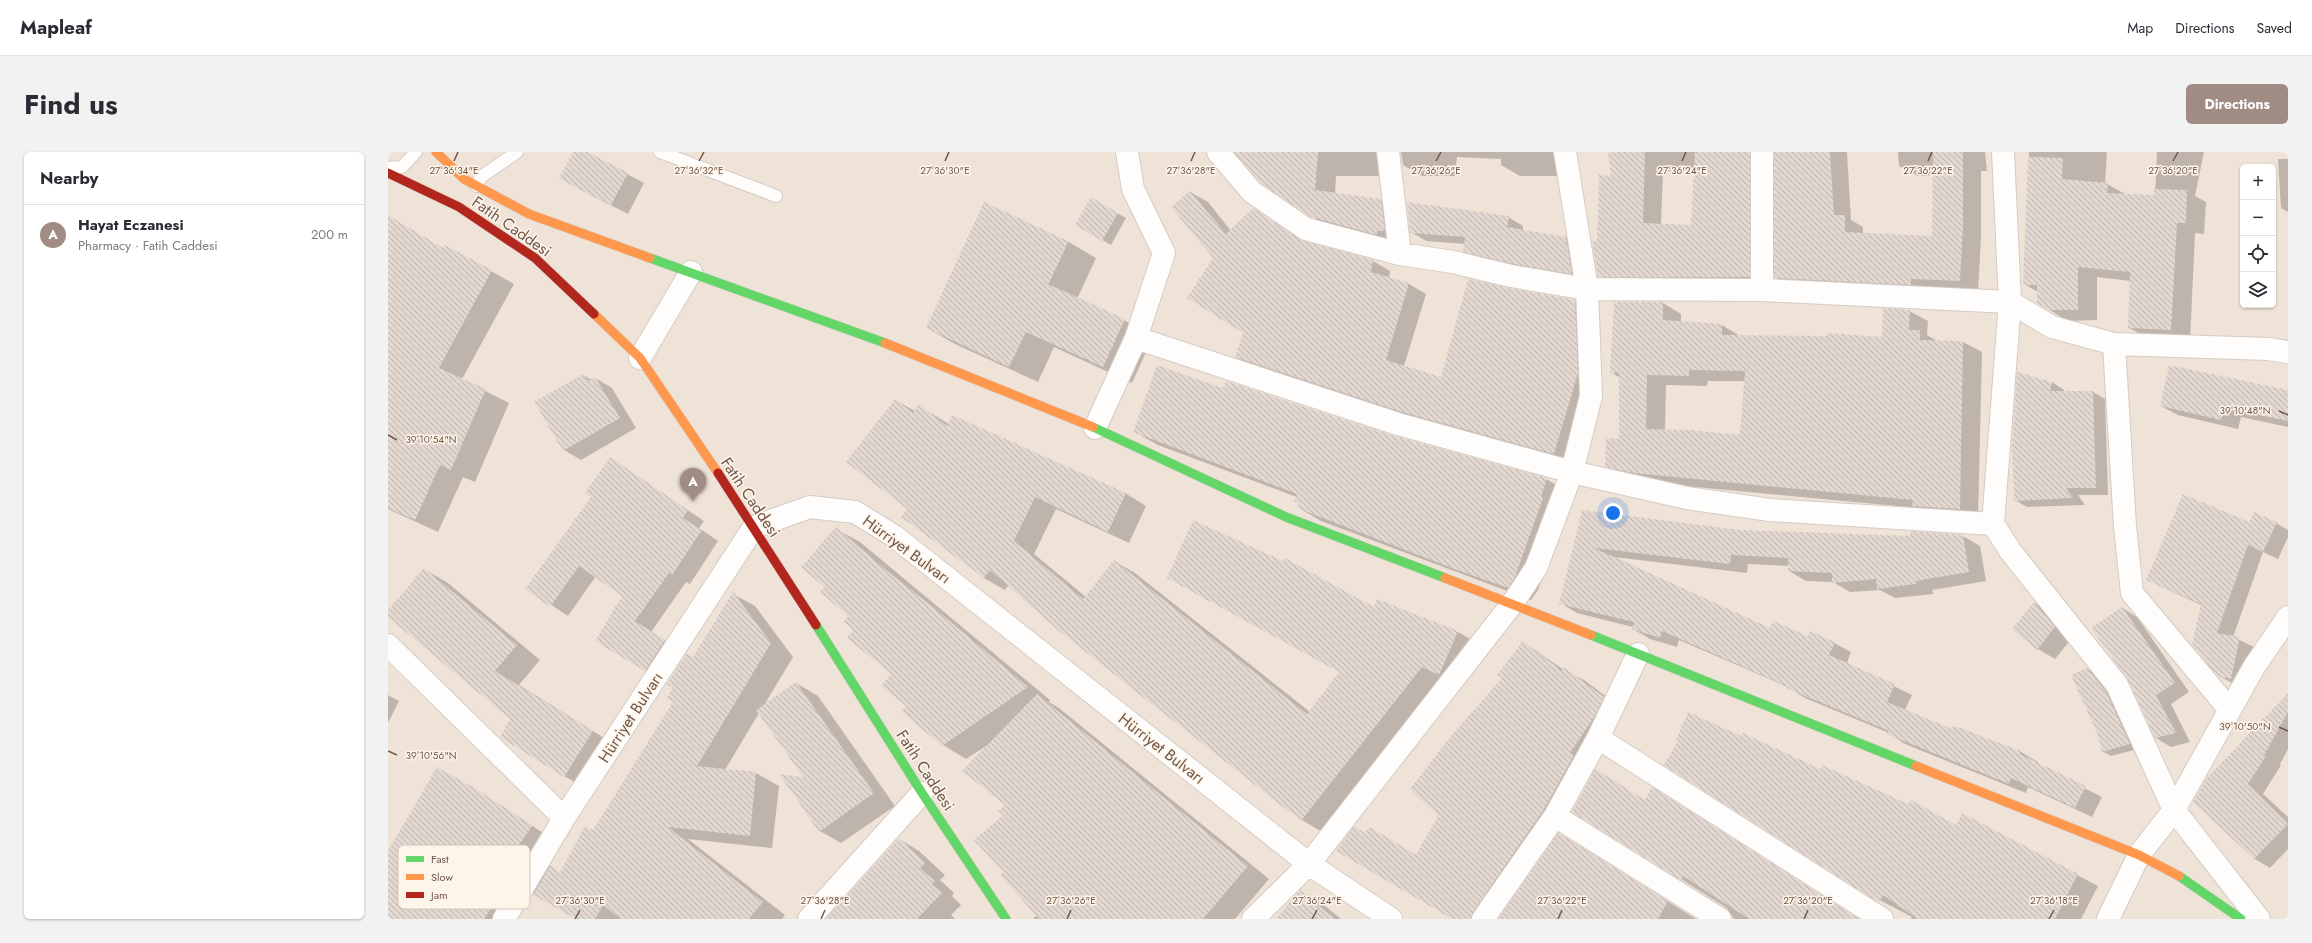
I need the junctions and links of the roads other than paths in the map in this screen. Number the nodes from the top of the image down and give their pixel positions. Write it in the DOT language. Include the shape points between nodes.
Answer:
graph roads {
  1 [pos="416,152"];
  2 [pos="436,152"];
  3 [pos="517,152"];
  4 [pos="660,152"];
  5 [pos="1127,152"];
  6 [pos="1218,152"];
  7 [pos="1388,152"];
  8 [pos="1565,152"];
  9 [pos="1762,152"];
  10 [pos="2003,152"];
  11 [pos="388,168"];
  12 [pos="388,174"];
  13 [pos="477,186"];
  14 [pos="776,196"];
  15 [pos="1400,254"];
  16 [pos="691,272"];
  17 [pos="1587,289"];
  18 [pos="1762,290"];
  19 [pos="2010,302"];
  20 [pos="1136,338"];
  21 [pos="2114,344"];
  22 [pos="2288,352"];
  23 [pos="640,358"];
  24 [pos="1095,428"];
  25 [pos="1572,472"];
  26 [pos="1993,524"];
  27 [pos="754,527"];
  28 [pos="1512,604"];
  29 [pos="2288,617"];
  30 [pos="388,645"];
  31 [pos="1638,654"];
  32 [pos="2230,710"];
  33 [pos="1598,738"];
  34 [pos="922,793"];
  35 [pos="2174,810"];
  36 [pos="1555,816"];
  37 [pos="564,818"];
  38 [pos="2140,855"];
  39 [pos="1309,864"];
  40 [pos="530,875"];
  41 [pos="510,909"];
  42 [pos="504,919"];
  43 [pos="808,919"];
  44 [pos="1006,919"];
  45 [pos="1253,919"];
  46 [pos="1391,919"];
  47 [pos="1483,919"];
  48 [pos="1720,919"];
  49 [pos="1882,919"];
  50 [pos="2108,919"];
  51 [pos="2241,919"];
  52 [pos="2258,919"];
  1 -- 11 [label="lane" via="402,167"];
  2 -- 13 [label="street" via="464,179"];
  3 -- 13 [label="lane" via="482,177"];
  4 -- 14 [label="lane"];
  5 -- 20 [label="street" via="1133,189 1164,253"];
  6 -- 15 [label="street" via="1252,192 1306,229"];
  7 -- 15 [label="street"];
  8 -- 17 [label="street"];
  9 -- 18 [label="street"];
  10 -- 19 [label="street"];
  12 -- 23 [label="street, Fatih Caddesi" via="459,207 535,258"];
  13 -- 16 [label="street" via="529,214"];
  15 -- 17 [label="street"];
  16 -- 23 [label="street"];
  16 -- 24 [label="street" via="913,353"];
  17 -- 18 [label="street"];
  17 -- 25 [label="street" via="1591,396"];
  18 -- 19 [label="street"];
  19 -- 21 [label="street" via="2052,328"];
  19 -- 26 [label="street"];
  20 -- 24 [label="street"];
  20 -- 25 [label="street" via="1398,424"];
  21 -- 22 [label="street" via="2268,349"];
  21 -- 32 [label="street" via="2125,526 2132,592"];
  23 -- 27 [label="street, Fatih Caddesi"];
  24 -- 28 [label="street" via="1286,517"];
  25 -- 26 [label="street" via="1687,498 1770,510"];
  25 -- 28 [label="street" via="1536,568"];
  26 -- 35 [label="street" via="2011,552 2118,686"];
  27 -- 34 [label="street, Fatih Caddesi"];
  27 -- 37 [label="street, Hürriyet Bulvarı"];
  27 -- 39 [label="street, Hürriyet Bulvarı" via="810,507 856,512 894,536"];
  28 -- 31 [label="street"];
  28 -- 39 [label="street"];
  29 -- 32 [label="street" via="2254,667"];
  30 -- 37 [label="street"];
  31 -- 33 [label="street"];
  31 -- 38 [label="street"];
  32 -- 35 [label="street"];
  33 -- 36 [label="street"];
  33 -- 49 [label="street"];
  34 -- 43 [label="street"];
  34 -- 44 [label="street, Fatih Caddesi"];
  35 -- 38 [label="street"];
  35 -- 52 [label="street"];
  36 -- 47 [label="street"];
  36 -- 48 [label="street"];
  37 -- 40 [label="street, Hürriyet Bulvarı"];
  38 -- 50 [label="street"];
  38 -- 51 [label="street" via="2179,876"];
  39 -- 45 [label="street"];
  39 -- 46 [label="street, Hürriyet Bulvarı"];
  41 -- 42 [label="street, Hürriyet Bulvarı"];
}
